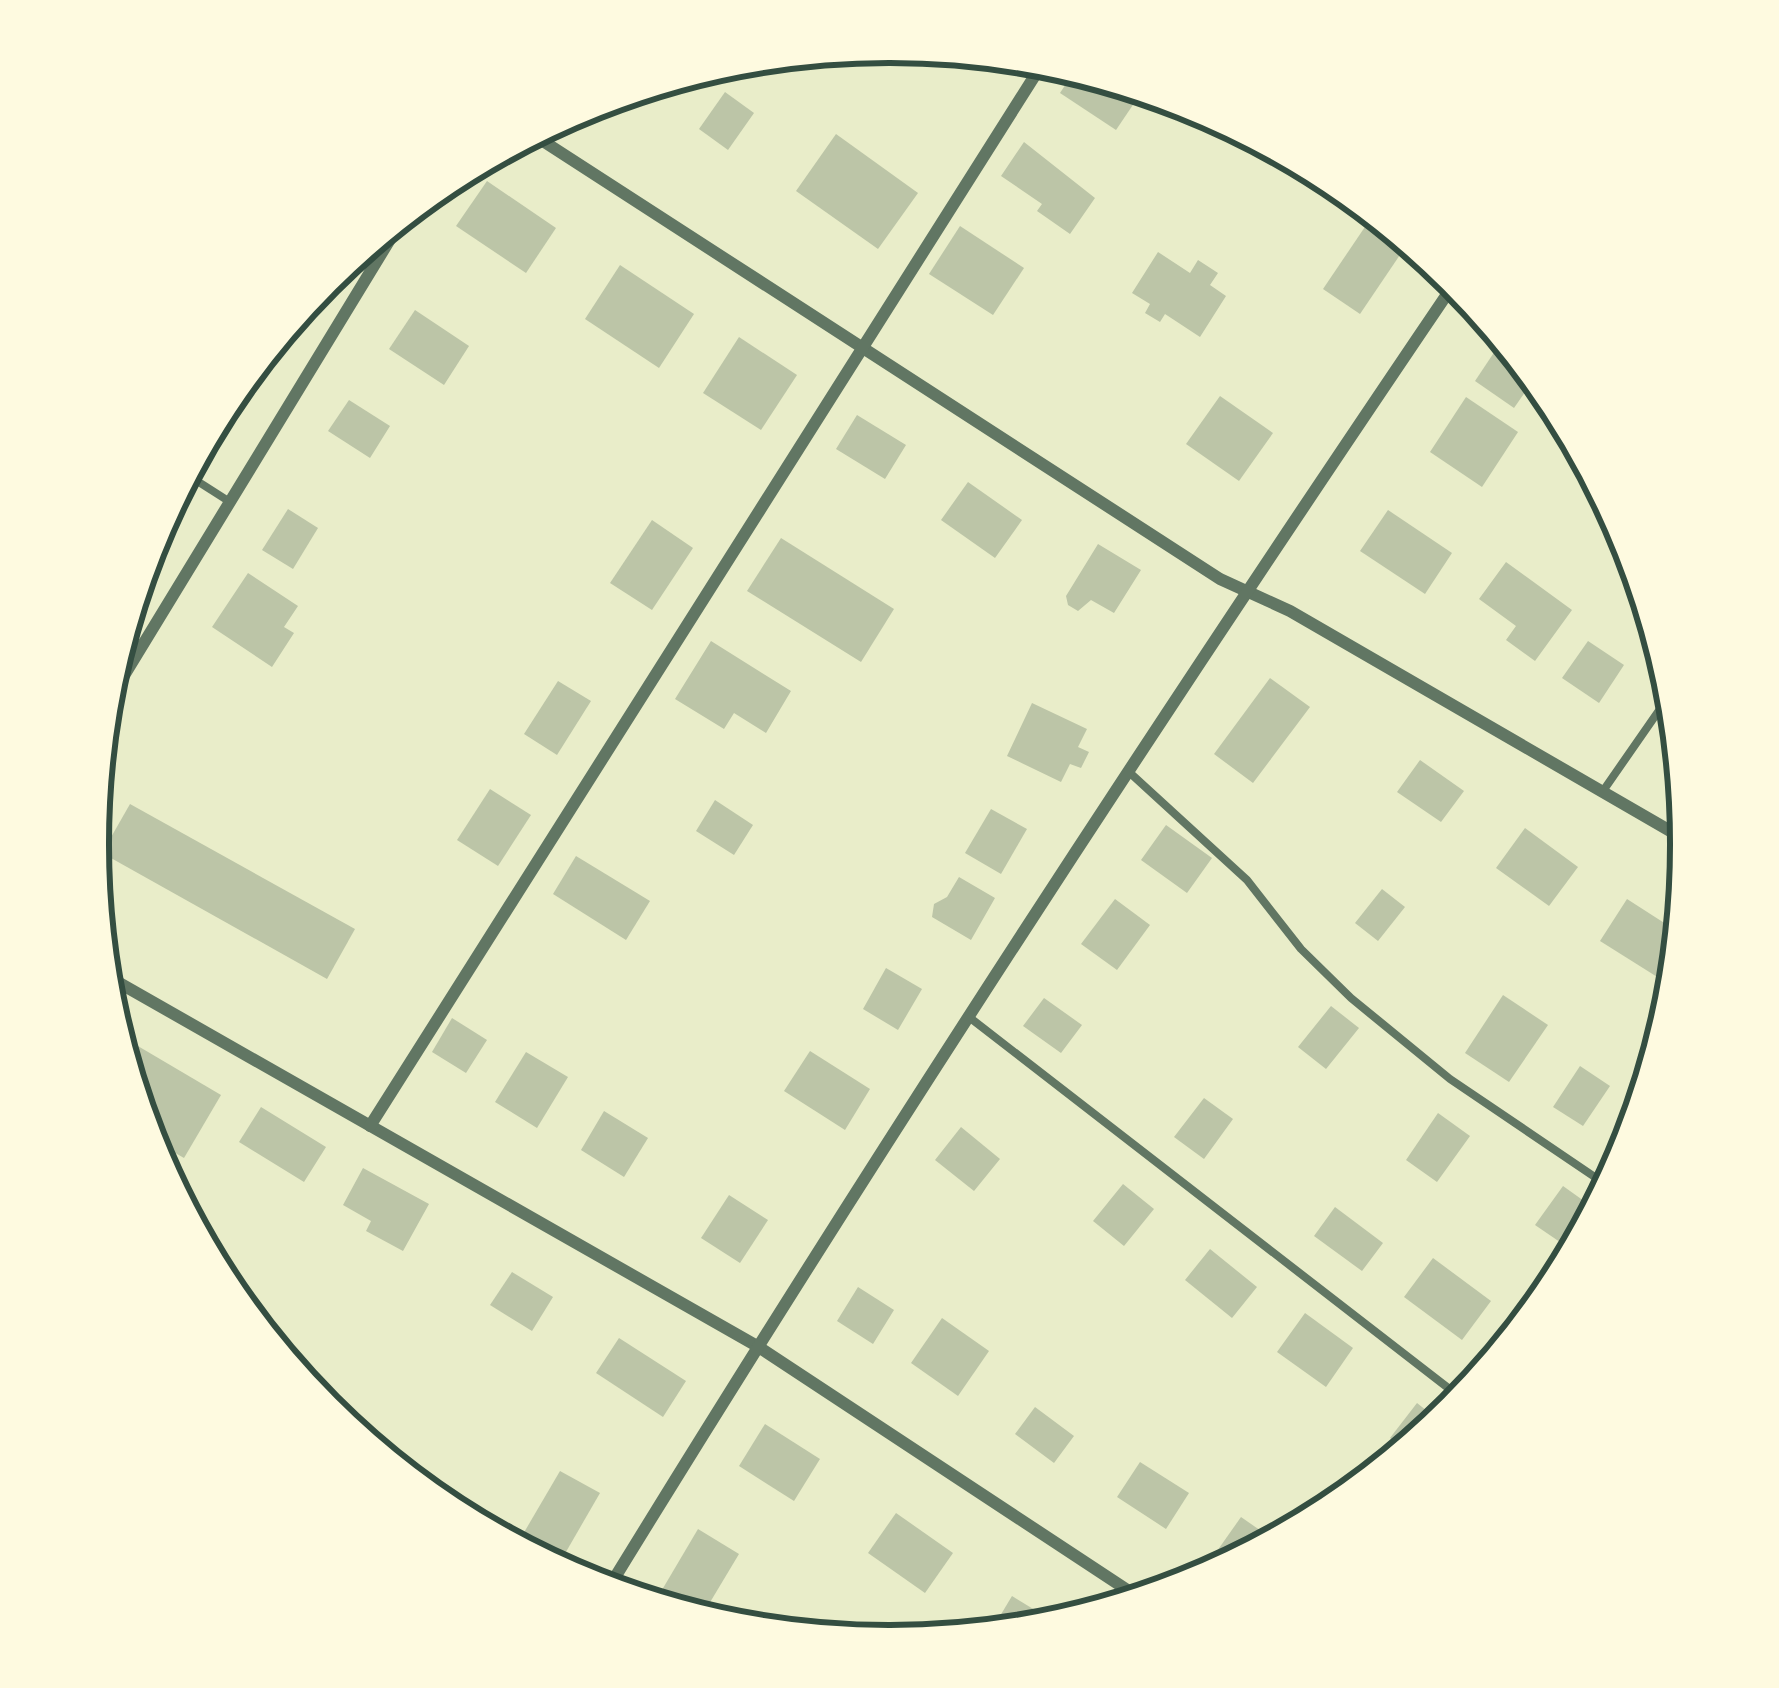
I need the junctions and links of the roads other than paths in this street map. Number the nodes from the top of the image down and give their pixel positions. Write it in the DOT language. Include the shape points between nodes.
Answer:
graph roads {
  1 [pos="1034,77"];
  2 [pos="546,143"];
  3 [pos="384,249"];
  4 [pos="1446,296"];
  5 [pos="861,345"];
  6 [pos="198,482"];
  7 [pos="230,502"];
  8 [pos="1245,592"];
  9 [pos="130,666"];
  10 [pos="1659,712"];
  11 [pos="1128,771"];
  12 [pos="1603,793"];
  13 [pos="1670,831"];
  14 [pos="122,985"];
  15 [pos="969,1017"];
  16 [pos="370,1126"];
  17 [pos="1595,1177"];
  18 [pos="757,1346"];
  19 [pos="1450,1388"];
  20 [pos="616,1576"];
  21 [pos="1125,1589"];
  1 -- 5 [label="street"];
  2 -- 5 [label="street"];
  3 -- 7 [label="street"];
  4 -- 8 [label="street"];
  5 -- 8 [label="street"];
  5 -- 16 [label="street"];
  6 -- 7 [label="lane"];
  7 -- 9 [label="street"];
  8 -- 11 [label="street"];
  8 -- 12 [label="street"];
  10 -- 12 [label="lane"];
  11 -- 15 [label="street"];
  11 -- 17 [label="lane" via="1247,880 1351,998 1450,1079"];
  12 -- 13 [label="street"];
  14 -- 16 [label="street"];
  15 -- 18 [label="street"];
  15 -- 19 [label="lane"];
  16 -- 18 [label="street"];
  18 -- 20 [label="street"];
  18 -- 21 [label="street"];
}
